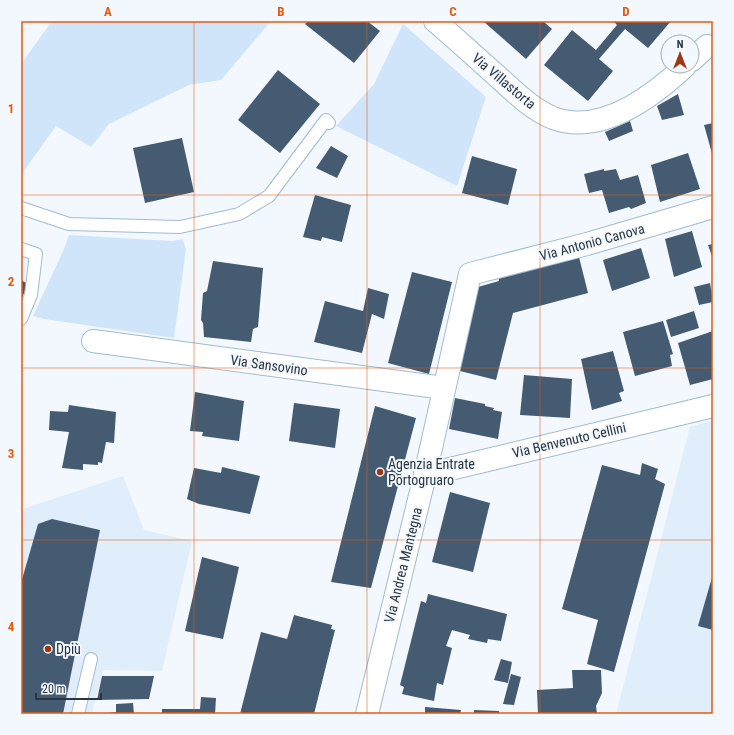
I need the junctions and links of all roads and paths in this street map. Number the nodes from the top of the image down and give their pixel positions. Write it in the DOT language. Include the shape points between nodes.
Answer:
graph roads {
  1 [pos="436,21"];
  2 [pos="676,74"];
  3 [pos="329,123"];
  4 [pos="713,207"];
  5 [pos="21,208"];
  6 [pos="21,249"];
  7 [pos="470,274"];
  8 [pos="21,319"];
  9 [pos="93,341"];
  10 [pos="444,388"];
  11 [pos="713,406"];
  12 [pos="425,475"];
  13 [pos="91,659"];
  14 [pos="78,714"];
  15 [pos="367,714"];
  1 -- 2 [label="street, Via Villastorta" via="531,106 554,118 578,123 624,111"];
  3 -- 5 [label="lane" via="326,120 269,196 239,214 180,227 69,224"];
  4 -- 7 [label="street, Via Antonio Canova" via="587,244"];
  6 -- 8 [label="lane" via="36,254 31,295"];
  7 -- 10 [label="street, Via Andrea Mantegna"];
  9 -- 10 [label="street, Via Sansovino"];
  10 -- 12 [label="street, Via Andrea Mantegna"];
  11 -- 12 [label="street, Via Benvenuto Cellini"];
  12 -- 15 [label="street, Via Andrea Mantegna"];
  13 -- 14 [label="lane"];
}
